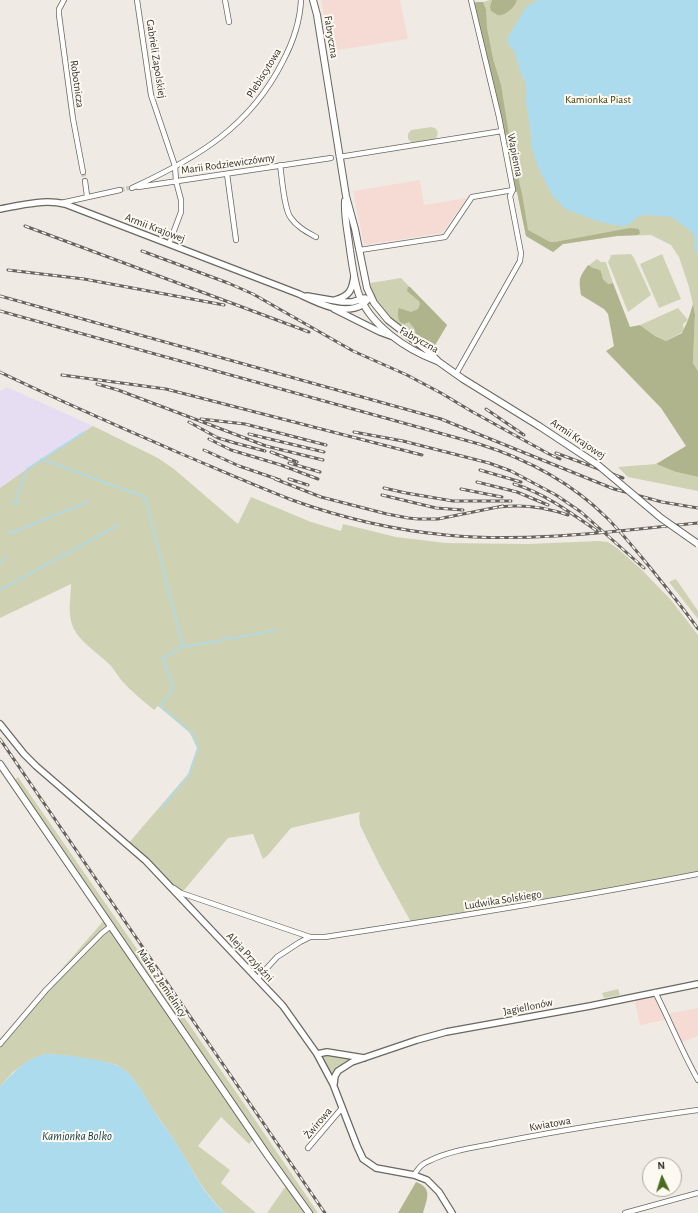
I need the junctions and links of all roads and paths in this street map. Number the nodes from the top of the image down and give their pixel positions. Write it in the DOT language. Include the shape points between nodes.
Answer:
graph roads {
  1 [pos="64,0"];
  2 [pos="137,0"];
  3 [pos="225,0"];
  4 [pos="301,0"];
  5 [pos="314,0"];
  6 [pos="471,0"];
  7 [pos="229,22"];
  8 [pos="502,131"];
  9 [pos="339,157"];
  10 [pos="331,158"];
  11 [pos="280,165"];
  12 [pos="175,166"];
  13 [pos="83,172"];
  14 [pos="227,174"];
  15 [pos="85,181"];
  16 [pos="176,181"];
  17 [pos="130,188"];
  18 [pos="120,190"];
  19 [pos="513,190"];
  20 [pos="87,196"];
  21 [pos="346,196"];
  22 [pos="60,203"];
  23 [pos="0,209"];
  24 [pos="316,237"];
  25 [pos="236,240"];
  26 [pos="169,244"];
  27 [pos="360,250"];
  28 [pos="354,274"];
  29 [pos="299,294"];
  30 [pos="371,297"];
  31 [pos="333,301"];
  32 [pos="362,301"];
  33 [pos="332,308"];
  34 [pos="393,337"];
  35 [pos="438,362"];
  36 [pos="456,374"];
  37 [pos="698,544"];
  38 [pos="0,724"];
  39 [pos="0,764"];
  40 [pos="698,874"];
  41 [pos="167,884"];
  42 [pos="111,926"];
  43 [pos="310,937"];
  44 [pos="257,979"];
  45 [pos="698,984"];
  46 [pos="655,992"];
  47 [pos="0,1044"];
  48 [pos="317,1054"];
  49 [pos="364,1058"];
  50 [pos="698,1080"];
  51 [pos="334,1084"];
  52 [pos="342,1108"];
  53 [pos="698,1110"];
  54 [pos="308,1148"];
  55 [pos="414,1175"];
  56 [pos="698,1193"];
  57 [pos="309,1213"];
  58 [pos="452,1213"];
  59 [pos="625,1213"];
  1 -- 13 [label="street, Robotnicza" via="58,15"];
  2 -- 12 [label="street, Gabrieli Zapolskiej" via="151,95"];
  3 -- 7 [label="street"];
  4 -- 12 [label="street, Plebiscytowa" via="300,19 287,54 254,107 226,133"];
  5 -- 9 [label="main road, Fabryczna"];
  6 -- 8 [label="street, Wapienna"];
  8 -- 9 [label="street"];
  8 -- 19 [label="street, Wapienna"];
  9 -- 21 [label="main road, Fabryczna"];
  10 -- 11 [label="street, Marii Rodziewiczówny"];
  11 -- 14 [label="street, Marii Rodziewiczówny"];
  11 -- 24 [label="street" via="290,218 300,228"];
  12 -- 16 [label="street"];
  12 -- 17 [label="street, Plebiscytowa"];
  14 -- 16 [label="street, Marii Rodziewiczówny"];
  14 -- 25 [label="street"];
  15 -- 20 [label="street"];
  16 -- 17 [label="street, Marii Rodziewiczówny"];
  16 -- 26 [label="street" via="181,212"];
  18 -- 20 [label="street"];
  19 -- 27 [label="street, Wapienna" via="472,197 444,237"];
  19 -- 36 [label="street" via="510,196 521,253 520,261"];
  20 -- 22 [label="street"];
  21 -- 27 [label="main road, Fabryczna"];
  21 -- 28 [label="main road, Fabryczna" via="345,211"];
  22 -- 23 [label="street, Armii Krajowej" via="40,202"];
  22 -- 26 [label="street, Armii Krajowej"];
  26 -- 29 [label="street, Armii Krajowej"];
  27 -- 30 [label="main road, Fabryczna"];
  28 -- 31 [label="street" via="350,292"];
  28 -- 32 [label="main road, Fabryczna"];
  29 -- 31 [label="street, Armii Krajowej"];
  29 -- 33 [label="street, Armii Krajowej"];
  30 -- 32 [label="street, Armii Krajowej"];
  30 -- 35 [label="main road, Fabryczna" via="388,320"];
  31 -- 32 [label="street, Armii Krajowej"];
  32 -- 33 [label="street, Armii Krajowej" via="351,308"];
  32 -- 34 [label="main road, Fabryczna" via="375,321"];
  33 -- 34 [label="street"];
  34 -- 35 [label="main road, Fabryczna"];
  35 -- 36 [label="main road, Armii Krajowej"];
  36 -- 37 [label="main road, Armii Krajowej, bridge" via="598,464 661,518"];
  38 -- 41 [label="street, Aleja Przyjaźni" via="36,766 146,861"];
  39 -- 42 [label="main road, Marka z Jemielnicy"];
  40 -- 43 [label="street, Ludwika Solskiego" via="449,918"];
  41 -- 43 [label="street, Ludwika Solskiego" via="181,893"];
  41 -- 44 [label="street, Aleja Przyjaźni"];
  42 -- 47 [label="street" via="46,990"];
  42 -- 57 [label="main road, Marka z Jemielnicy"];
  43 -- 44 [label="street, Ludwika Solskiego" via="278,957"];
  44 -- 48 [label="street, Aleja Przyjaźni" via="283,1006"];
  45 -- 46 [label="street, Jagiellonów"];
  46 -- 49 [label="street, Jagiellonów" via="446,1032"];
  46 -- 50 [label="street"];
  48 -- 49 [label="street, Jagiellonów" via="327,1052"];
  48 -- 51 [label="street, Aleja Przyjaźni"];
  49 -- 51 [label="street, Jagiellonów" via="341,1068 335,1076"];
  51 -- 52 [label="street, Aleja Przyjaźni"];
  52 -- 54 [label="street, Żwirowa"];
  52 -- 55 [label="street, Aleja Przyjaźni" via="361,1155 366,1161 376,1168"];
  53 -- 55 [label="street, Kwiatowa" via="457,1151 428,1161 418,1168"];
  55 -- 58 [label="street, Aleja Przyjaźni" via="427,1180 439,1192"];
  56 -- 59 [label="street"];
}
